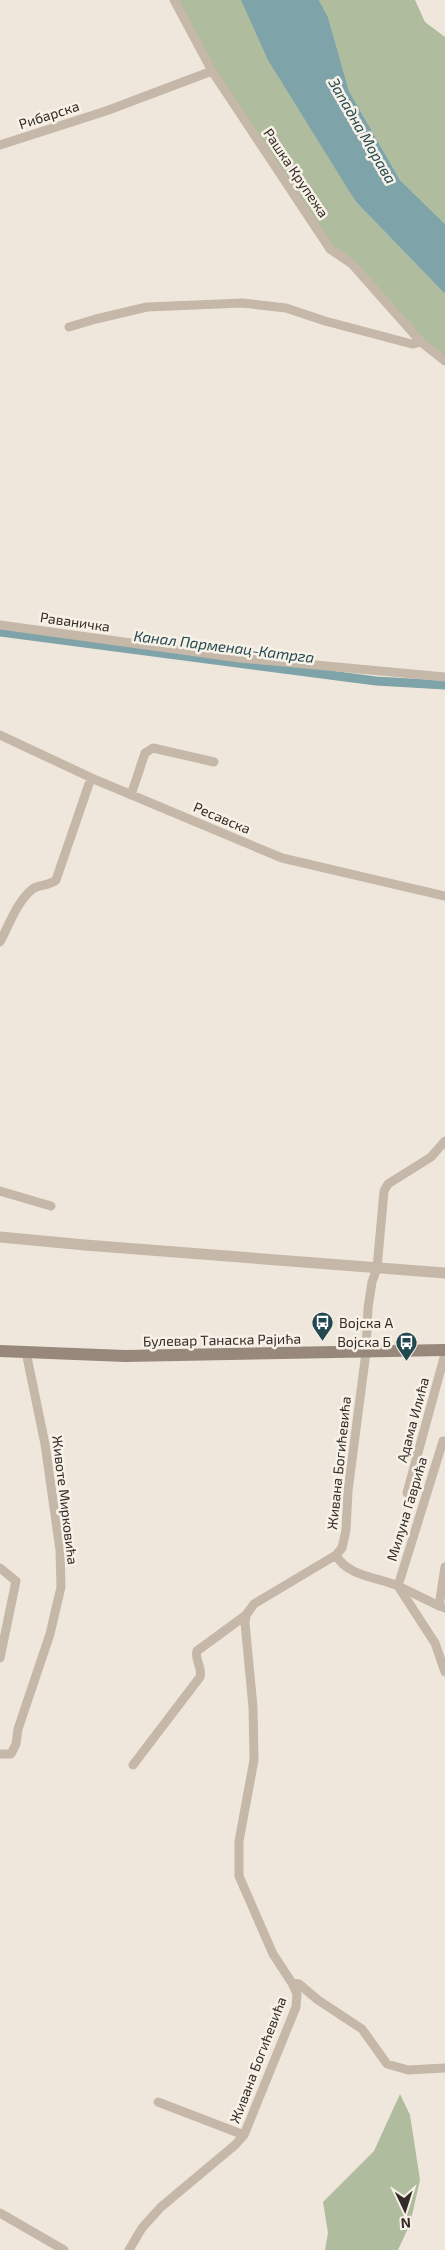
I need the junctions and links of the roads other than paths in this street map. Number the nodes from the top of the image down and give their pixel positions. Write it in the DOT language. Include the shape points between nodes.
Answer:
graph roads {
  1 [pos="174,0"];
  2 [pos="212,71"];
  3 [pos="0,145"];
  4 [pos="70,327"];
  5 [pos="421,342"];
  6 [pos="445,361"];
  7 [pos="0,625"];
  8 [pos="445,678"];
  9 [pos="0,735"];
  10 [pos="214,762"];
  11 [pos="92,778"];
  12 [pos="130,795"];
  13 [pos="445,896"];
  14 [pos="0,942"];
  15 [pos="445,1141"];
  16 [pos="0,1191"];
  17 [pos="50,1206"];
  18 [pos="0,1237"];
  19 [pos="377,1268"];
  20 [pos="445,1273"];
  21 [pos="0,1351"];
  22 [pos="26,1352"];
  23 [pos="366,1352"];
  24 [pos="445,1352"];
  25 [pos="443,1441"];
  26 [pos="407,1493"];
  27 [pos="336,1555"];
  28 [pos="445,1567"];
  29 [pos="0,1568"];
  30 [pos="398,1586"];
  31 [pos="442,1607"];
  32 [pos="246,1615"];
  33 [pos="0,1658"];
  34 [pos="445,1672"];
  35 [pos="0,1754"];
  36 [pos="133,1765"];
  37 [pos="292,1983"];
  38 [pos="445,2068"];
  39 [pos="158,2102"];
  40 [pos="244,2134"];
  41 [pos="0,2213"];
  42 [pos="64,2250"];
  43 [pos="130,2250"];
  1 -- 2 [label="street, Рашка Крупежа"];
  2 -- 3 [label="street, Рибарска" via="106,111"];
  2 -- 5 [label="street, Рашка Крупежа" via="330,249 352,264"];
  4 -- 5 [label="street" via="147,307 242,303 286,308 412,344"];
  5 -- 6 [label="street, Рашка Крупежа"];
  7 -- 8 [label="street, Раваничка" via="240,658"];
  9 -- 11 [label="street, Ресавска"];
  10 -- 12 [label="street" via="153,748 145,753"];
  11 -- 12 [label="street, Ресавска"];
  11 -- 14 [label="street" via="56,880 50,885 36,886 26,894"];
  12 -- 13 [label="street, Ресавска" via="282,858"];
  15 -- 19 [label="street, Живана Богићевића" via="431,1157 388,1184 384,1191"];
  16 -- 17 [label="street"];
  18 -- 19 [label="street"];
  19 -- 20 [label="street"];
  19 -- 23 [label="street, Живана Богићевића" via="368,1308"];
  21 -- 22 [label="main road, Булевар Танаска Рајића"];
  22 -- 23 [label="main road, Булевар Танаска Рајића" via="124,1356"];
  22 -- 35 [label="street, Животе Мирковића" via="45,1444 60,1550 61,1587 14,1750 11,1754"];
  23 -- 24 [label="main road, Булевар Танаска Рајића"];
  23 -- 27 [label="street, Живана Богићевића" via="346,1530 342,1548"];
  24 -- 26 [label="street, Адама Илића"];
  25 -- 30 [label="street, Милуна Гаврића"];
  27 -- 30 [label="street" via="340,1563 356,1572"];
  27 -- 32 [label="street" via="254,1604"];
  28 -- 31 [label="street"];
  29 -- 33 [label="street" via="16,1581"];
  30 -- 31 [label="street"];
  30 -- 34 [label="street" via="435,1642"];
  32 -- 36 [label="street" via="197,1651 202,1671 200,1677"];
  32 -- 37 [label="street, Живана Богићевића" via="254,1760 239,1840 239,1876 273,1954"];
  37 -- 38 [label="street, Живана Богићевића" via="299,1984 362,2028 387,2064 408,2070"];
  37 -- 40 [label="street, Живана Богићевића" via="297,1994 296,2008"];
  39 -- 40 [label="street"];
  40 -- 43 [label="street, Живана Богићевића" via="161,2207 142,2228"];
  41 -- 42 [label="street"];
}
